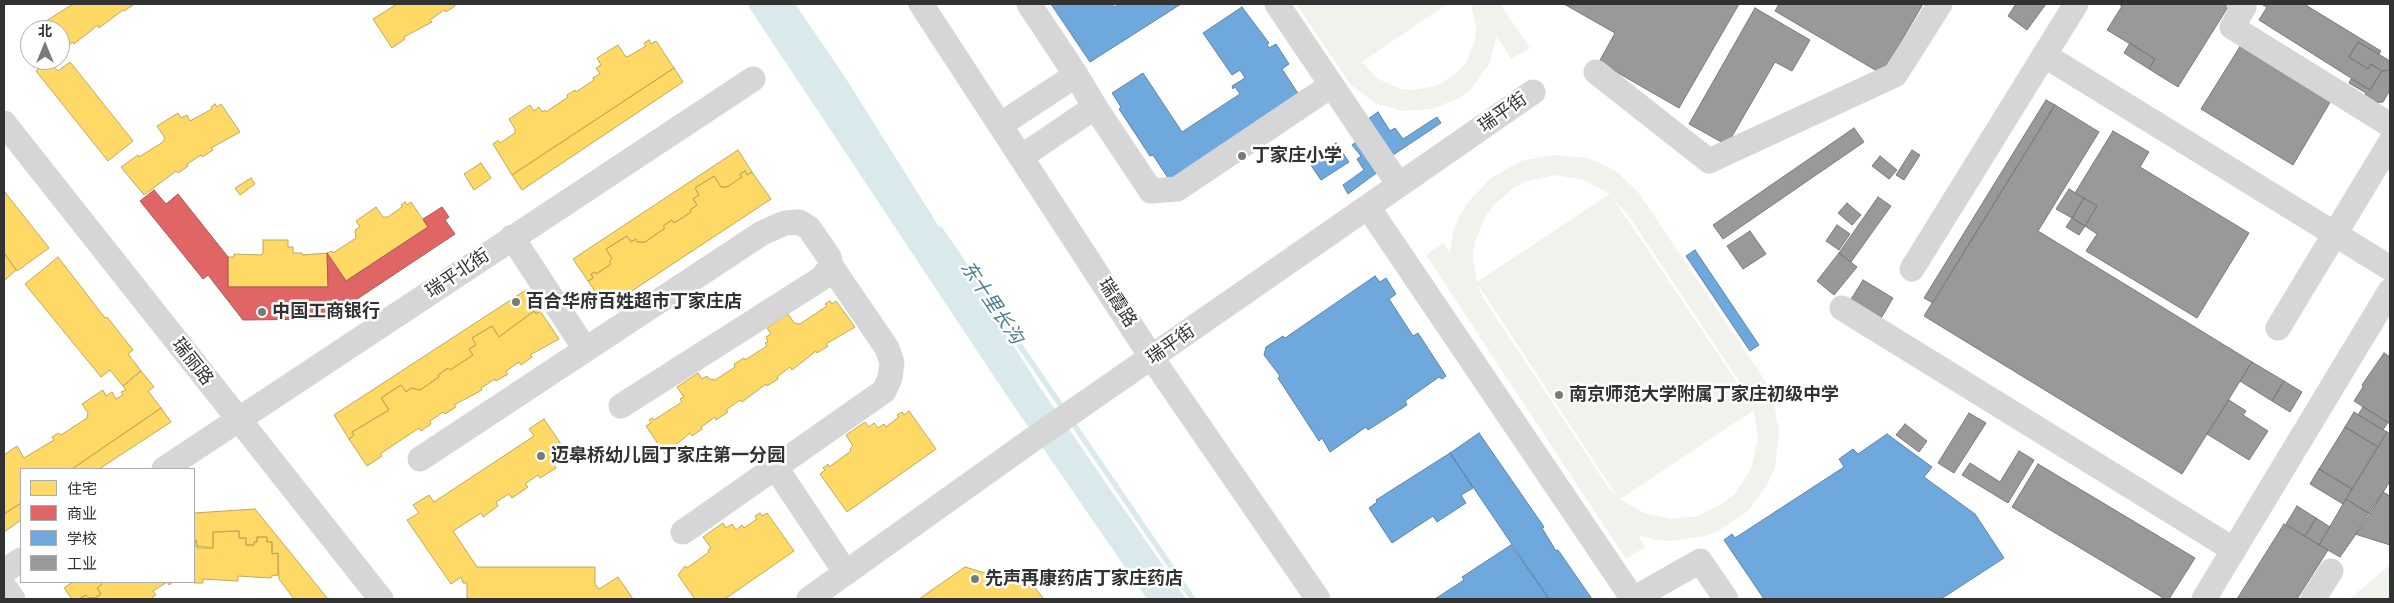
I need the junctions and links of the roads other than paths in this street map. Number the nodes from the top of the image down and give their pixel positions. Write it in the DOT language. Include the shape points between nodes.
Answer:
graph roads {
  1 [pos="921,4"];
  2 [pos="1029,4"];
  3 [pos="1277,4"];
  4 [pos="1940,4"];
  5 [pos="2076,4"];
  6 [pos="2239,4"];
  7 [pos="2044,55"];
  8 [pos="1596,72"];
  9 [pos="1076,75"];
  10 [pos="753,79"];
  11 [pos="1332,86"];
  12 [pos="1533,92"];
  13 [pos="1095,107"];
  14 [pos="4,124"];
  15 [pos="1000,125"];
  16 [pos="2390,125"];
  17 [pos="2390,143"];
  18 [pos="1021,157"];
  19 [pos="1399,185"];
  20 [pos="1368,207"];
  21 [pos="2335,234"];
  22 [pos="512,237"];
  23 [pos="831,266"];
  24 [pos="2390,268"];
  25 [pos="1912,269"];
  26 [pos="2390,291"];
  27 [pos="1842,308"];
  28 [pos="2278,328"];
  29 [pos="585,349"];
  30 [pos="1152,358"];
  31 [pos="621,406"];
  32 [pos="239,421"];
  33 [pos="420,459"];
  34 [pos="166,468"];
  35 [pos="776,468"];
  36 [pos="683,532"];
  37 [pos="2234,550"];
  38 [pos="20,561"];
  39 [pos="4,571"];
  40 [pos="2331,571"];
  41 [pos="846,573"];
  42 [pos="4,586"];
  43 [pos="13,599"];
  44 [pos="382,599"];
  45 [pos="810,599"];
  46 [pos="1318,599"];
  47 [pos="1726,599"];
  48 [pos="2204,599"];
  49 [pos="2313,599"];
  1 -- 15 [label="street, 瑞霞路"];
  2 -- 9 [label="street"];
  3 -- 11 [label="street"];
  4 -- 8 [label="street" via="1896,75 1709,161"];
  5 -- 7 [label="street"];
  6 -- 16 [label="street" via="2244,7 2232,27"];
  7 -- 21 [label="street"];
  7 -- 25 [label="street"];
  9 -- 13 [label="street"];
  9 -- 15 [label="street"];
  10 -- 22 [label="street, 瑞平北街"];
  11 -- 13 [label="street" via="1177,189 1151,191"];
  11 -- 19 [label="street"];
  12 -- 19 [label="street, 瑞平街"];
  13 -- 18 [label="street"];
  14 -- 32 [label="street, 瑞丽路"];
  15 -- 18 [label="street, 瑞霞路"];
  17 -- 21 [label="street"];
  18 -- 30 [label="street, 瑞霞路"];
  19 -- 20 [label="street, 瑞平街"];
  20 -- 30 [label="street, 瑞平街"];
  20 -- 47 [label="street" via="1633,599 1700,561"];
  21 -- 24 [label="street"];
  21 -- 28 [label="street"];
  22 -- 29 [label="street"];
  22 -- 32 [label="street, 瑞平北街"];
  23 -- 29 [label="street" via="809,228 799,222 785,223 762,233"];
  23 -- 31 [label="street" via="822,278"];
  23 -- 35 [label="street" via="887,348 892,364 890,378 884,391"];
  26 -- 37 [label="street"];
  27 -- 37 [label="street"];
  29 -- 33 [label="street"];
  30 -- 41 [label="street, 瑞平街"];
  30 -- 46 [label="street, 瑞霞路"];
  32 -- 34 [label="street, 瑞平北街"];
  32 -- 44 [label="street, 瑞丽路"];
  35 -- 36 [label="street"];
  35 -- 41 [label="street"];
  37 -- 48 [label="street"];
  38 -- 39 [label="street"];
  40 -- 49 [label="street"];
  41 -- 45 [label="street, 瑞平街"];
  42 -- 43 [label="street"];
}
